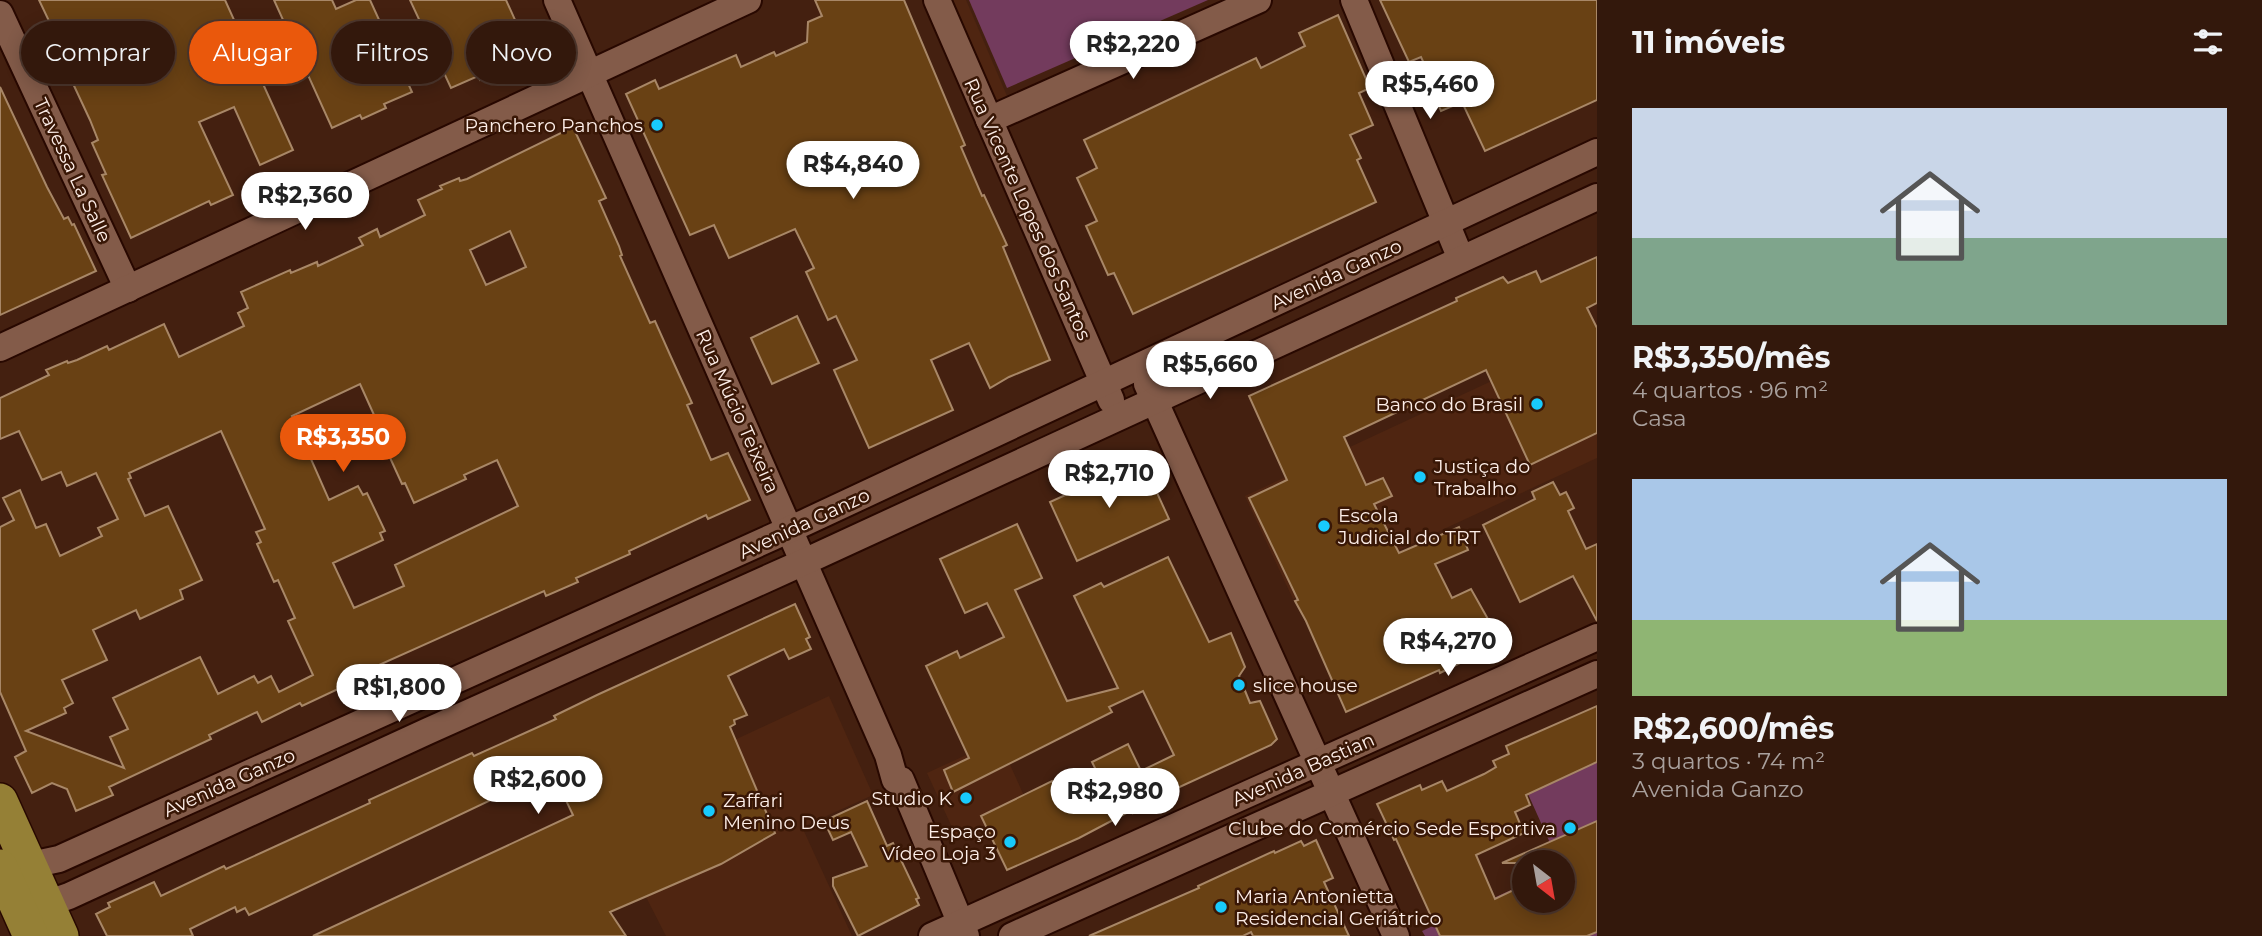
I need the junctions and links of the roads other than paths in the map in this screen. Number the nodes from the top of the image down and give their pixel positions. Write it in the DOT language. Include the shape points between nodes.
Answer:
graph roads {
  1 [pos="557,0"];
  2 [pos="748,0"];
  3 [pos="937,0"];
  4 [pos="1258,0"];
  5 [pos="1354,0"];
  6 [pos="0,14"];
  7 [pos="589,74"];
  8 [pos="989,120"];
  9 [pos="1597,152"];
  10 [pos="1597,197"];
  11 [pos="1446,222"];
  12 [pos="1461,259"];
  13 [pos="128,289"];
  14 [pos="0,348"];
  15 [pos="1139,367"];
  16 [pos="1103,383"];
  17 [pos="1154,401"];
  18 [pos="1118,417"];
  19 [pos="790,529"];
  20 [pos="804,562"];
  21 [pos="1597,637"];
  22 [pos="1573,648"];
  23 [pos="1592,676"];
  24 [pos="414,698"];
  25 [pos="428,731"];
  26 [pos="1318,763"];
  27 [pos="1331,793"];
  28 [pos="4,819"];
  29 [pos="8,869"];
  30 [pos="33,918"];
  31 [pos="963,930"];
  32 [pos="61,936"];
  33 [pos="932,936"];
  34 [pos="1012,936"];
  35 [pos="1396,936"];
  1 -- 7 [label="street, Rua Múcio Teixeira"];
  2 -- 7 [label="street"];
  3 -- 8 [label="street, Rua Vicente Lopes dos Santos"];
  4 -- 8 [label="street"];
  5 -- 11 [label="street"];
  6 -- 13 [label="street, Travessa La Salle"];
  7 -- 13 [label="street"];
  7 -- 19 [label="street, Rua Múcio Teixeira"];
  8 -- 16 [label="street, Rua Vicente Lopes dos Santos"];
  9 -- 11 [label="street, Avenida Ganzo"];
  10 -- 12 [label="street, Avenida Ganzo"];
  11 -- 12 [label="street"];
  11 -- 15 [label="street, Avenida Ganzo"];
  12 -- 17 [label="street, Avenida Ganzo"];
  13 -- 14 [label="street"];
  15 -- 16 [label="street, Avenida Ganzo"];
  15 -- 17 [label="street"];
  16 -- 18 [label="street, Rua Vicente Lopes dos Santos"];
  16 -- 19 [label="street, Avenida Ganzo"];
  17 -- 18 [label="street, Avenida Ganzo"];
  17 -- 26 [label="street"];
  18 -- 20 [label="street, Avenida Ganzo"];
  19 -- 20 [label="street, Rua Múcio Teixeira"];
  19 -- 24 [label="street, Avenida Ganzo"];
  20 -- 25 [label="street, Avenida Ganzo"];
  20 -- 31 [label="street, Rua Múcio Teixeira"];
  21 -- 22 [label="street, Avenida Bastian"];
  22 -- 23 [label="street"];
  22 -- 26 [label="street, Avenida Bastian"];
  23 -- 27 [label="street, Avenida Bastian"];
  24 -- 25 [label="street"];
  24 -- 29 [label="street, Avenida Ganzo" via="59,859"];
  25 -- 30 [label="street, Avenida Ganzo" via="82,890"];
  26 -- 27 [label="street"];
  26 -- 31 [label="street, Avenida Bastian"];
  27 -- 34 [label="street, Avenida Bastian"];
  27 -- 35 [label="street"];
  28 -- 29 [label="main road"];
  29 -- 30 [label="main road"];
  30 -- 32 [label="main road"];
  31 -- 33 [label="street, Avenida Bastian"];
}
